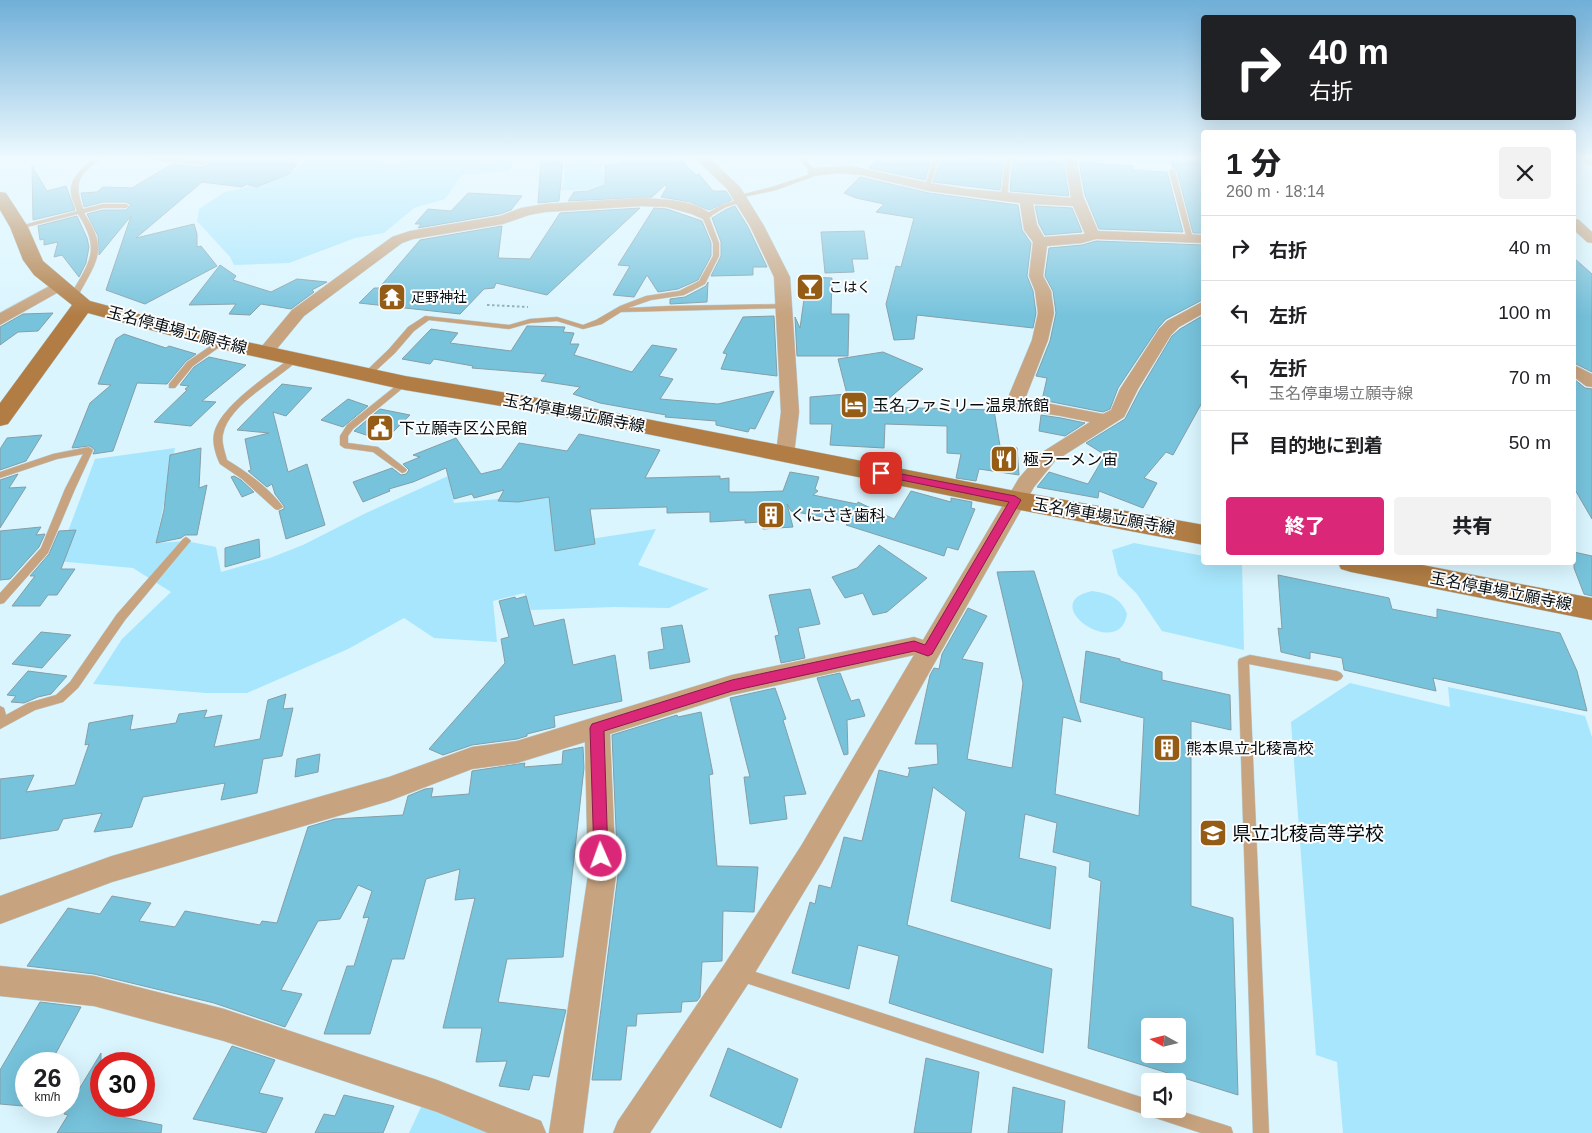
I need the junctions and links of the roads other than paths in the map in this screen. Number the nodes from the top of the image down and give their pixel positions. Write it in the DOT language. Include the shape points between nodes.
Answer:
graph roads {
  1 [pos="8,210"];
  2 [pos="88,210"];
  3 [pos="533,210"];
  4 [pos="693,210"];
  5 [pos="717,210"];
  6 [pos="746,210"];
  7 [pos="1030,210"];
  8 [pos="1081,210"];
  9 [pos="1186,210"];
  10 [pos="80,212"];
  11 [pos="705,216"];
  12 [pos="1576,225"];
  13 [pos="19,227"];
  14 [pos="1095,235"];
  15 [pos="1197,239"];
  16 [pos="1576,239"];
  17 [pos="1592,239"];
  18 [pos="1040,242"];
  19 [pos="72,295"];
  20 [pos="785,306"];
  21 [pos="1201,308"];
  22 [pos="615,312"];
  23 [pos="0,320"];
  24 [pos="222,343"];
  25 [pos="265,352"];
  26 [pos="296,358"];
  27 [pos="1576,371"];
  28 [pos="366,374"];
  29 [pos="405,382"];
  30 [pos="1592,382"];
  31 [pos="172,386"];
  32 [pos="0,419"];
  33 [pos="1104,420"];
  34 [pos="785,454"];
  35 [pos="402,470"];
  36 [pos="0,475"];
  37 [pos="1015,500"];
  38 [pos="278,507"];
  39 [pos="1201,534"];
  40 [pos="186,541"];
  41 [pos="1366,565"];
  42 [pos="0,600"];
  43 [pos="1592,609"];
  44 [pos="928,651"];
  45 [pos="1337,676"];
  46 [pos="0,711"];
  47 [pos="0,715"];
  48 [pos="0,724"];
  49 [pos="597,728"];
  50 [pos="0,910"];
  51 [pos="737,973"];
  52 [pos="0,981"];
  53 [pos="1141,1106"];
  54 [pos="1179,1118"];
  55 [pos="528,1133"];
  56 [pos="566,1133"];
  57 [pos="630,1133"];
  58 [pos="1226,1133"];
  59 [pos="1261,1133"];
  1 -- 13 [label="main road, 玉名停車場立願寺線"];
  2 -- 10 [label="lane"];
  3 -- 25 [label="street" via="503,220 410,234 397,240 298,313"];
  4 -- 11 [label="street"];
  5 -- 11 [label="lane"];
  6 -- 20 [label="street" via="776,262 782,277"];
  7 -- 18 [label="street" via="1028,225"];
  8 -- 14 [label="street"];
  9 -- 15 [label="lane"];
  10 -- 13 [label="lane"];
  10 -- 19 [label="lane" via="91,227 96,254"];
  11 -- 22 [label="lane" via="718,251 702,282 681,293 649,298"];
  12 -- 17 [label="street"];
  13 -- 19 [label="main road, 玉名停車場立願寺線" via="28,253 38,267"];
  14 -- 15 [label="street"];
  14 -- 18 [label="street"];
  16 -- 17 [label="street"];
  18 -- 33 [label="street" via="1036,276 1047,309 1040,340 1016,400 1022,405"];
  19 -- 23 [label="street"];
  19 -- 24 [label="main road, 玉名停車場立願寺線"];
  19 -- 32 [label="main road"];
  20 -- 22 [label="lane"];
  20 -- 34 [label="street" via="790,412"];
  21 -- 33 [label="street" via="1165,332 1129,389 1118,413"];
  22 -- 28 [label="lane" via="583,327 557,319 509,326 428,318 410,329 392,351"];
  24 -- 25 [label="main road, 玉名停車場立願寺線"];
  24 -- 31 [label="lane" via="190,364"];
  25 -- 26 [label="main road, 玉名停車場立願寺線"];
  26 -- 28 [label="main road, 玉名停車場立願寺線"];
  26 -- 38 [label="lane" via="237,405 219,431 223,462 236,468"];
  27 -- 30 [label="street"];
  28 -- 29 [label="main road, 玉名停車場立願寺線"];
  29 -- 34 [label="main road, 玉名停車場立願寺線"];
  29 -- 35 [label="lane" via="350,427 344,436 344,445 375,449"];
  33 -- 37 [label="street" via="1048,457"];
  34 -- 37 [label="main road, 玉名停車場立願寺線"];
  36 -- 42 [label="lane" via="56,456 89,450 45,550"];
  37 -- 39 [label="main road, 玉名停車場立願寺線"];
  37 -- 44 [label="street"];
  40 -- 48 [label="lane" via="121,617 74,685 59,698 32,706"];
  41 -- 43 [label="main road, 玉名停車場立願寺線"];
  44 -- 49 [label="street" via="914,646 732,685"];
  44 -- 51 [label="street" via="811,856"];
  45 -- 59 [label="lane" via="1250,659 1243,662"];
  46 -- 47 [label="lane"];
  49 -- 50 [label="street" via="516,752 472,758 389,789 112,869"];
  49 -- 56 [label="street" via="602,875"];
  51 -- 53 [label="lane"];
  51 -- 57 [label="street"];
  52 -- 55 [label="street" via="94,991 224,1025 437,1096"];
  54 -- 58 [label="lane"];
}
